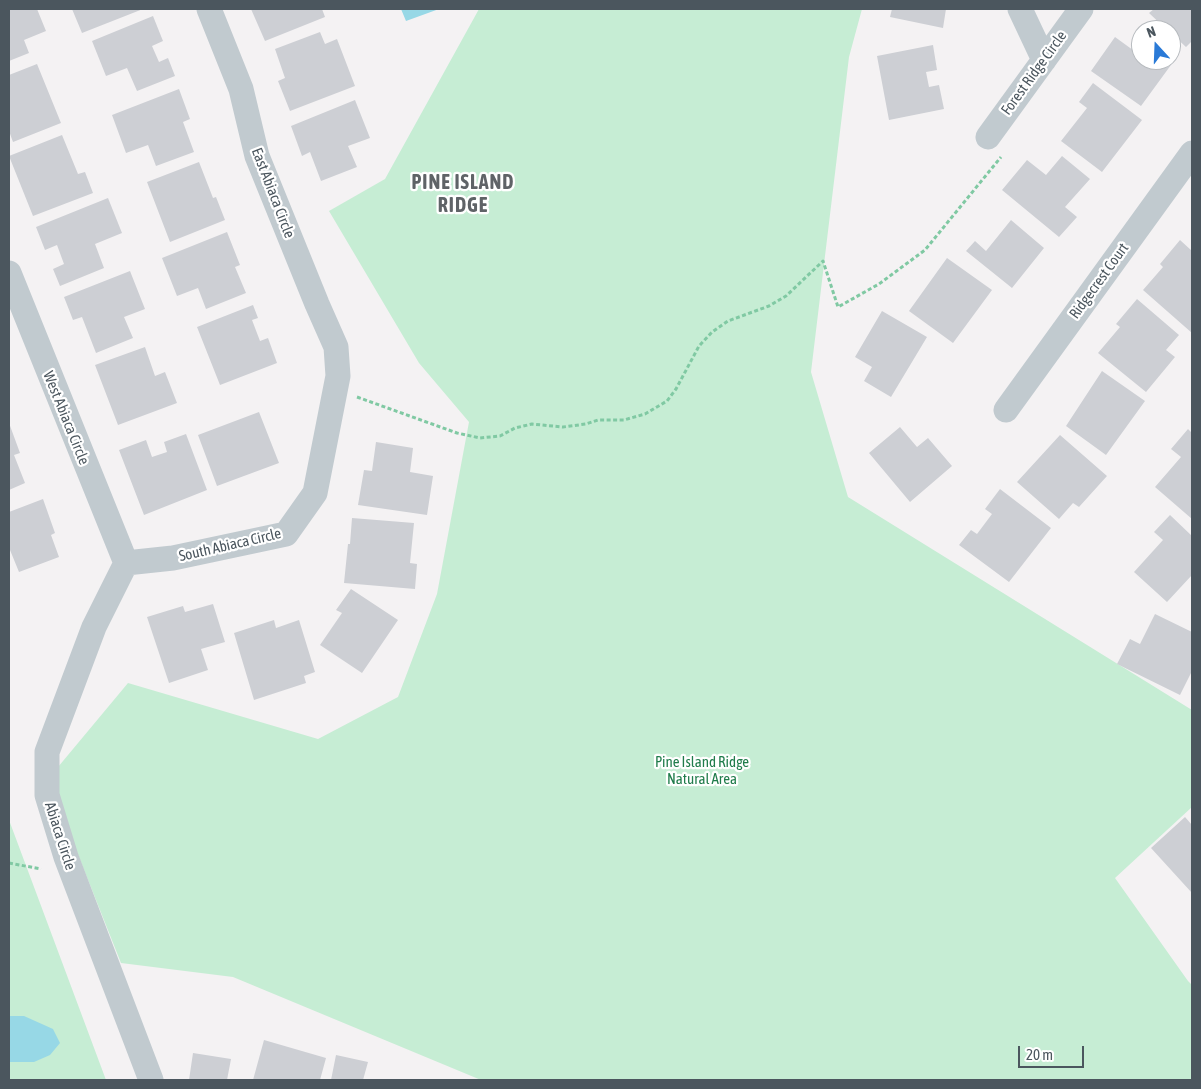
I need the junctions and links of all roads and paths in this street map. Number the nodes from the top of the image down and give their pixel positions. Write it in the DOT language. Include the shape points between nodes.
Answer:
graph roads {
  1 [pos="209,9"];
  2 [pos="1020,9"];
  3 [pos="1081,9"];
  4 [pos="1044,60"];
  5 [pos="997,144"];
  6 [pos="1192,153"];
  7 [pos="9,273"];
  8 [pos="337,383"];
  9 [pos="1006,410"];
  10 [pos="126,563"];
  11 [pos="9,863"];
  12 [pos="41,869"];
  13 [pos="151,1080"];
  1 -- 8 [label="street, East Abiaca Circle" via="241,89 257,156 336,347"];
  2 -- 4 [label="street"];
  3 -- 4 [label="street, Forest Ridge Circle"];
  4 -- 5 [label="street, Forest Ridge Circle"];
  5 -- 8 [label="path" via="925,250 879,284 838,307 824,261 786,296 728,321 712,332 699,346 667,401 645,414 624,420 598,420 563,427 532,424 492,438 480,438 458,433"];
  6 -- 9 [label="street, Ridgecrest Court"];
  7 -- 10 [label="street, West Abiaca Circle"];
  8 -- 10 [label="street, South Abiaca Circle" via="315,493 286,534 173,558"];
  10 -- 13 [label="street, Abiaca Circle" via="94,627 47,752 46,795 66,857"];
  11 -- 12 [label="path"];
}
